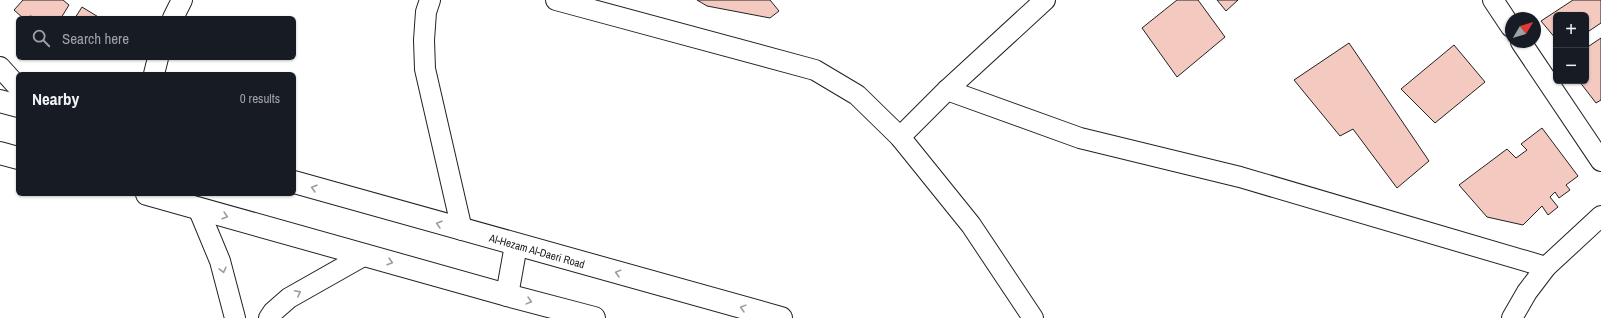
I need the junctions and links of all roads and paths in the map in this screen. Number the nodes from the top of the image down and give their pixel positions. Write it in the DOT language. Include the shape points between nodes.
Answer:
graph roads {
  1 [pos="182,0"];
  2 [pos="430,0"];
  3 [pos="1045,0"];
  4 [pos="1493,0"];
  5 [pos="567,1"];
  6 [pos="174,16"];
  7 [pos="1505,18"];
  8 [pos="1525,48"];
  9 [pos="158,60"];
  10 [pos="0,67"];
  11 [pos="154,72"];
  12 [pos="16,85"];
  13 [pos="947,90"];
  14 [pos="0,101"];
  15 [pos="16,105"];
  16 [pos="900,137"];
  17 [pos="0,153"];
  18 [pos="16,157"];
  19 [pos="1601,161"];
  20 [pos="296,183"];
  21 [pos="154,196"];
  22 [pos="198,208"];
  23 [pos="1601,216"];
  24 [pos="462,230"];
  25 [pos="516,245"];
  26 [pos="365,255"];
  27 [pos="1546,267"];
  28 [pos="507,295"];
  29 [pos="235,318"];
  30 [pos="269,318"];
  31 [pos="594,318"];
  32 [pos="781,318"];
  33 [pos="1033,318"];
  34 [pos="1512,318"];
  1 -- 6 [label="street"];
  2 -- 24 [label="street" via="426,12 425,69"];
  3 -- 13 [label="street"];
  4 -- 7 [label="street"];
  5 -- 16 [label="street" via="815,70 857,95"];
  8 -- 19 [label="street"];
  9 -- 11 [label="street"];
  10 -- 12 [label="street"];
  13 -- 16 [label="street"];
  13 -- 27 [label="street" via="1080,138 1240,177"];
  14 -- 15 [label="main road"];
  16 -- 33 [label="street" via="971,225"];
  17 -- 18 [label="main road"];
  24 -- 20 [label="main road, Al-Hezam Al-Daeri Road, one-way"];
  21 -- 22 [label="main road"];
  22 -- 26 [label="main road, one-way"];
  22 -- 29 [label="street, one-way" via="220,261"];
  23 -- 27 [label="street"];
  24 -- 25 [label="main road, Al-Hezam Al-Daeri Road"];
  25 -- 28 [label="main road"];
  32 -- 25 [label="main road, Al-Hezam Al-Daeri Road, one-way"];
  26 -- 28 [label="main road, one-way"];
  30 -- 26 [label="street, one-way" via="289,298"];
  27 -- 34 [label="street"];
  28 -- 31 [label="main road, one-way"];
}
